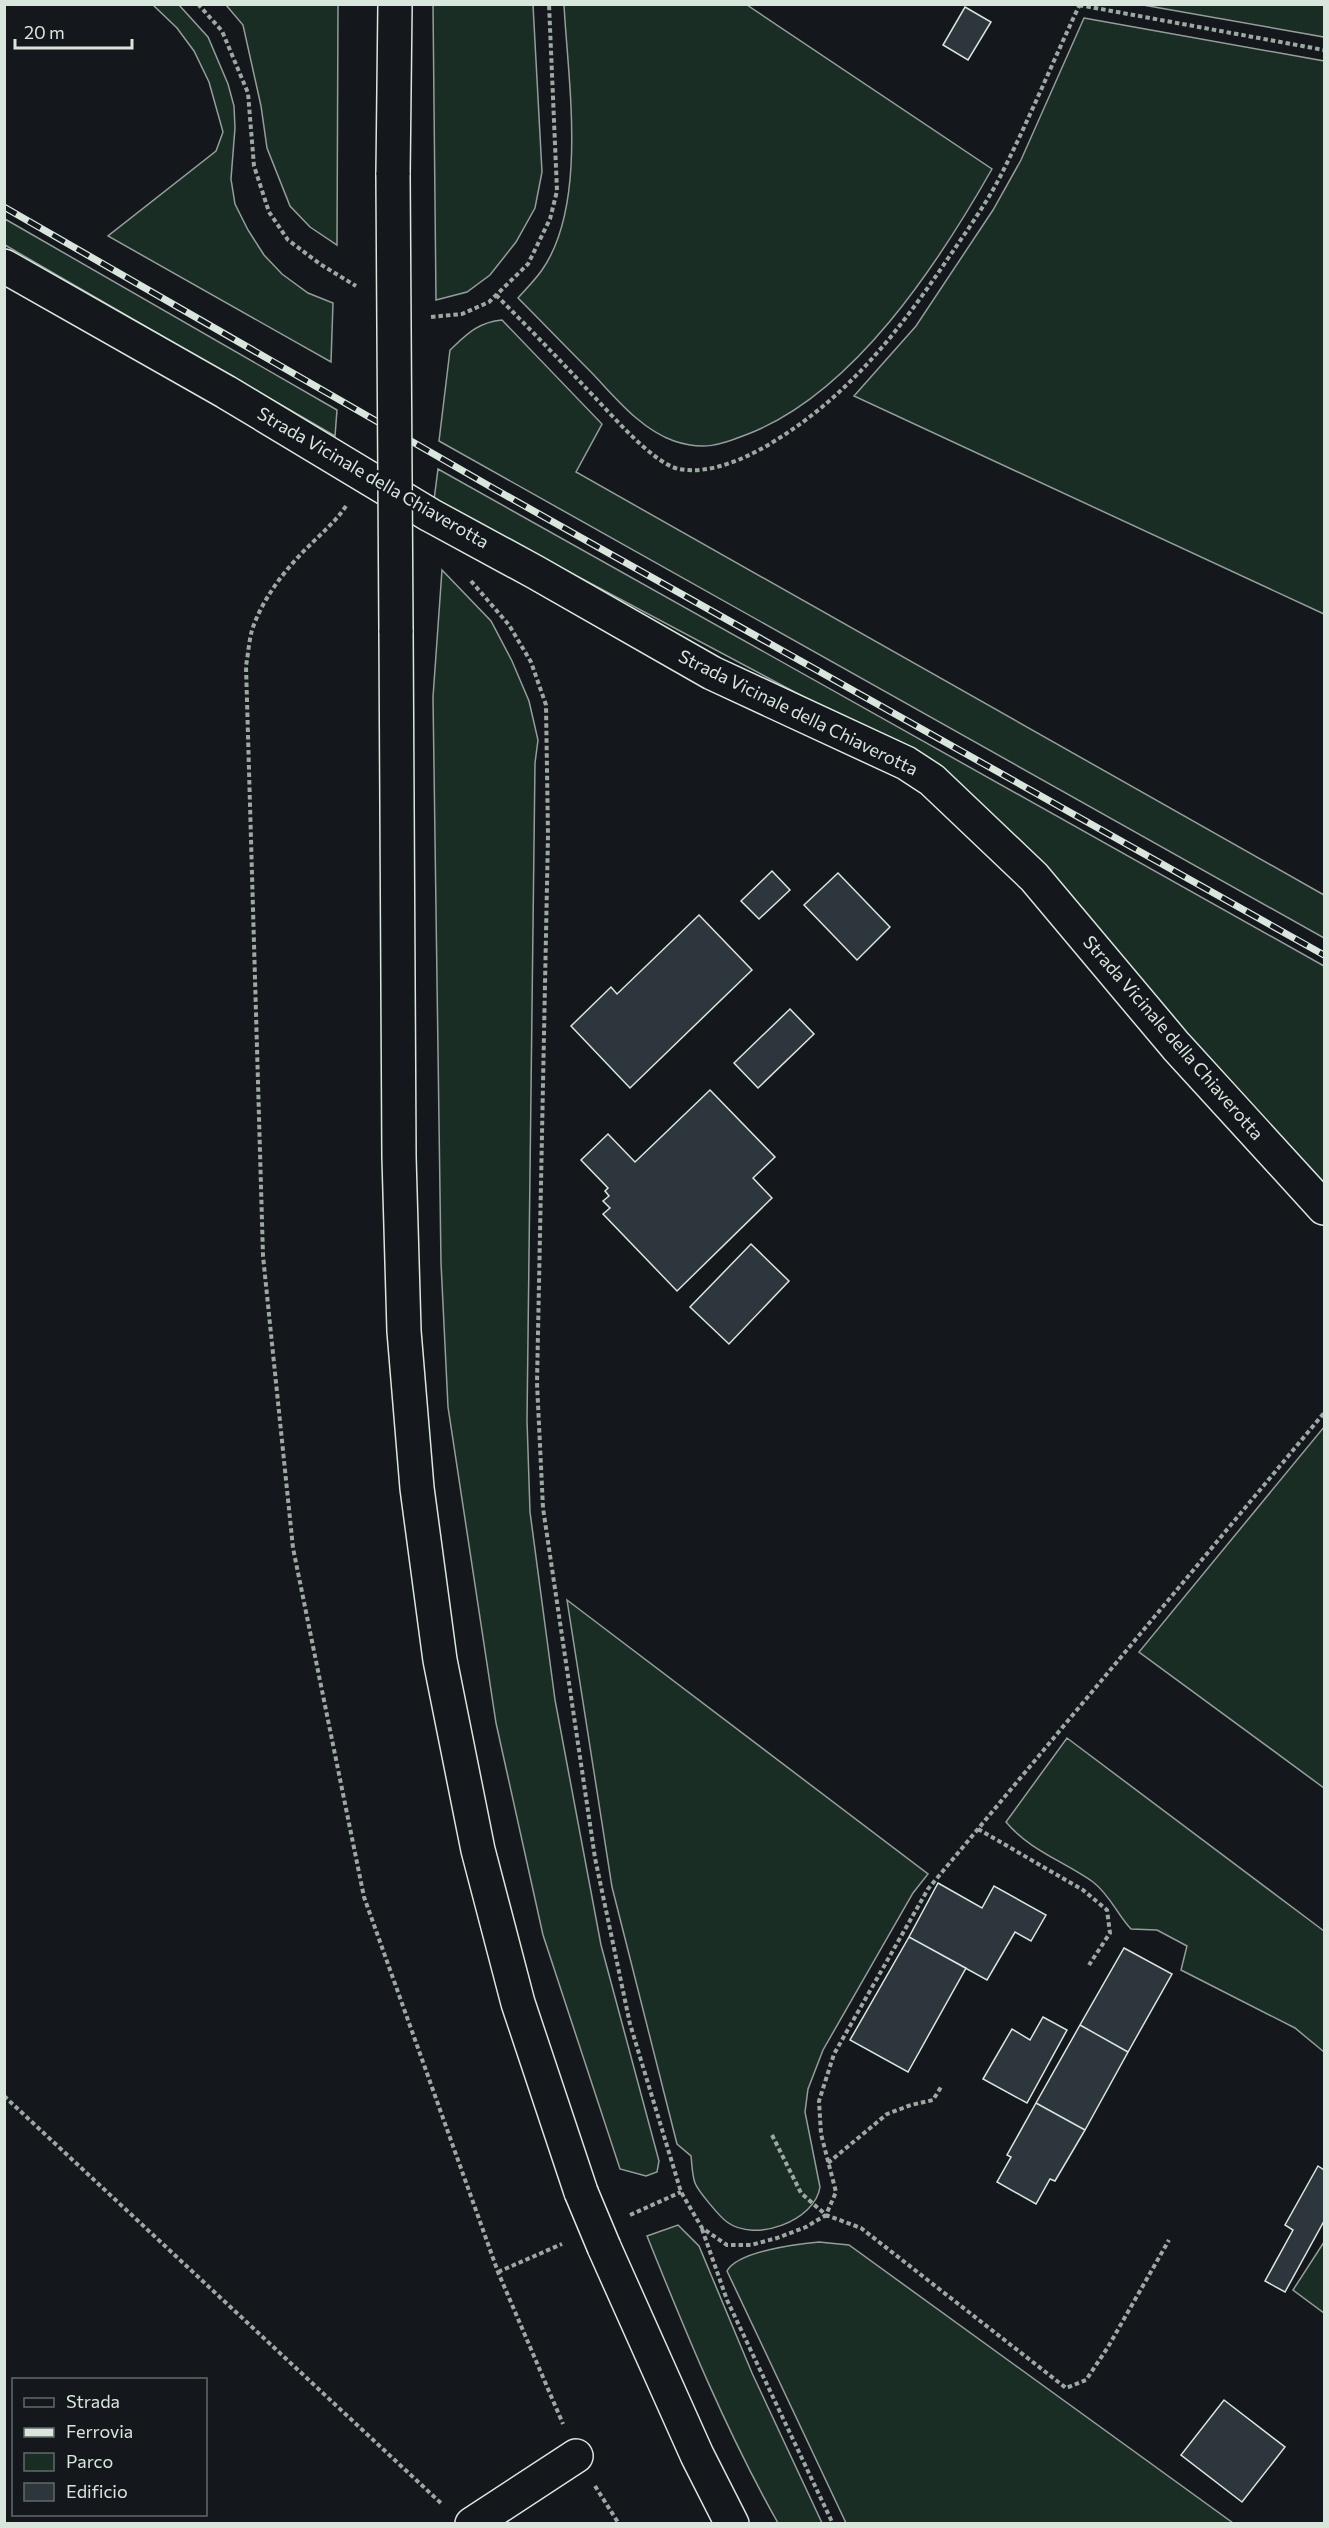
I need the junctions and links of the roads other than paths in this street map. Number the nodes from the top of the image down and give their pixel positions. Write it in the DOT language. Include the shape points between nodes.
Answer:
graph roads {
  1 [pos="395,4"];
  2 [pos="4,266"];
  3 [pos="1324,1208"];
  4 [pos="576,2456"];
  5 [pos="459,2515"];
  6 [pos="732,2523"];
  1 -- 6 [label="main road, bridge" via="399,1157 404,1331 417,1488 440,1660 478,1850 518,2003 581,2192 697,2455"];
  2 -- 3 [label="main road, Strada Vicinale della Chiaverotta" via="712,673 906,763 932,780 1034,877 1176,1046"];
  4 -- 5 [label="main road"];
}
